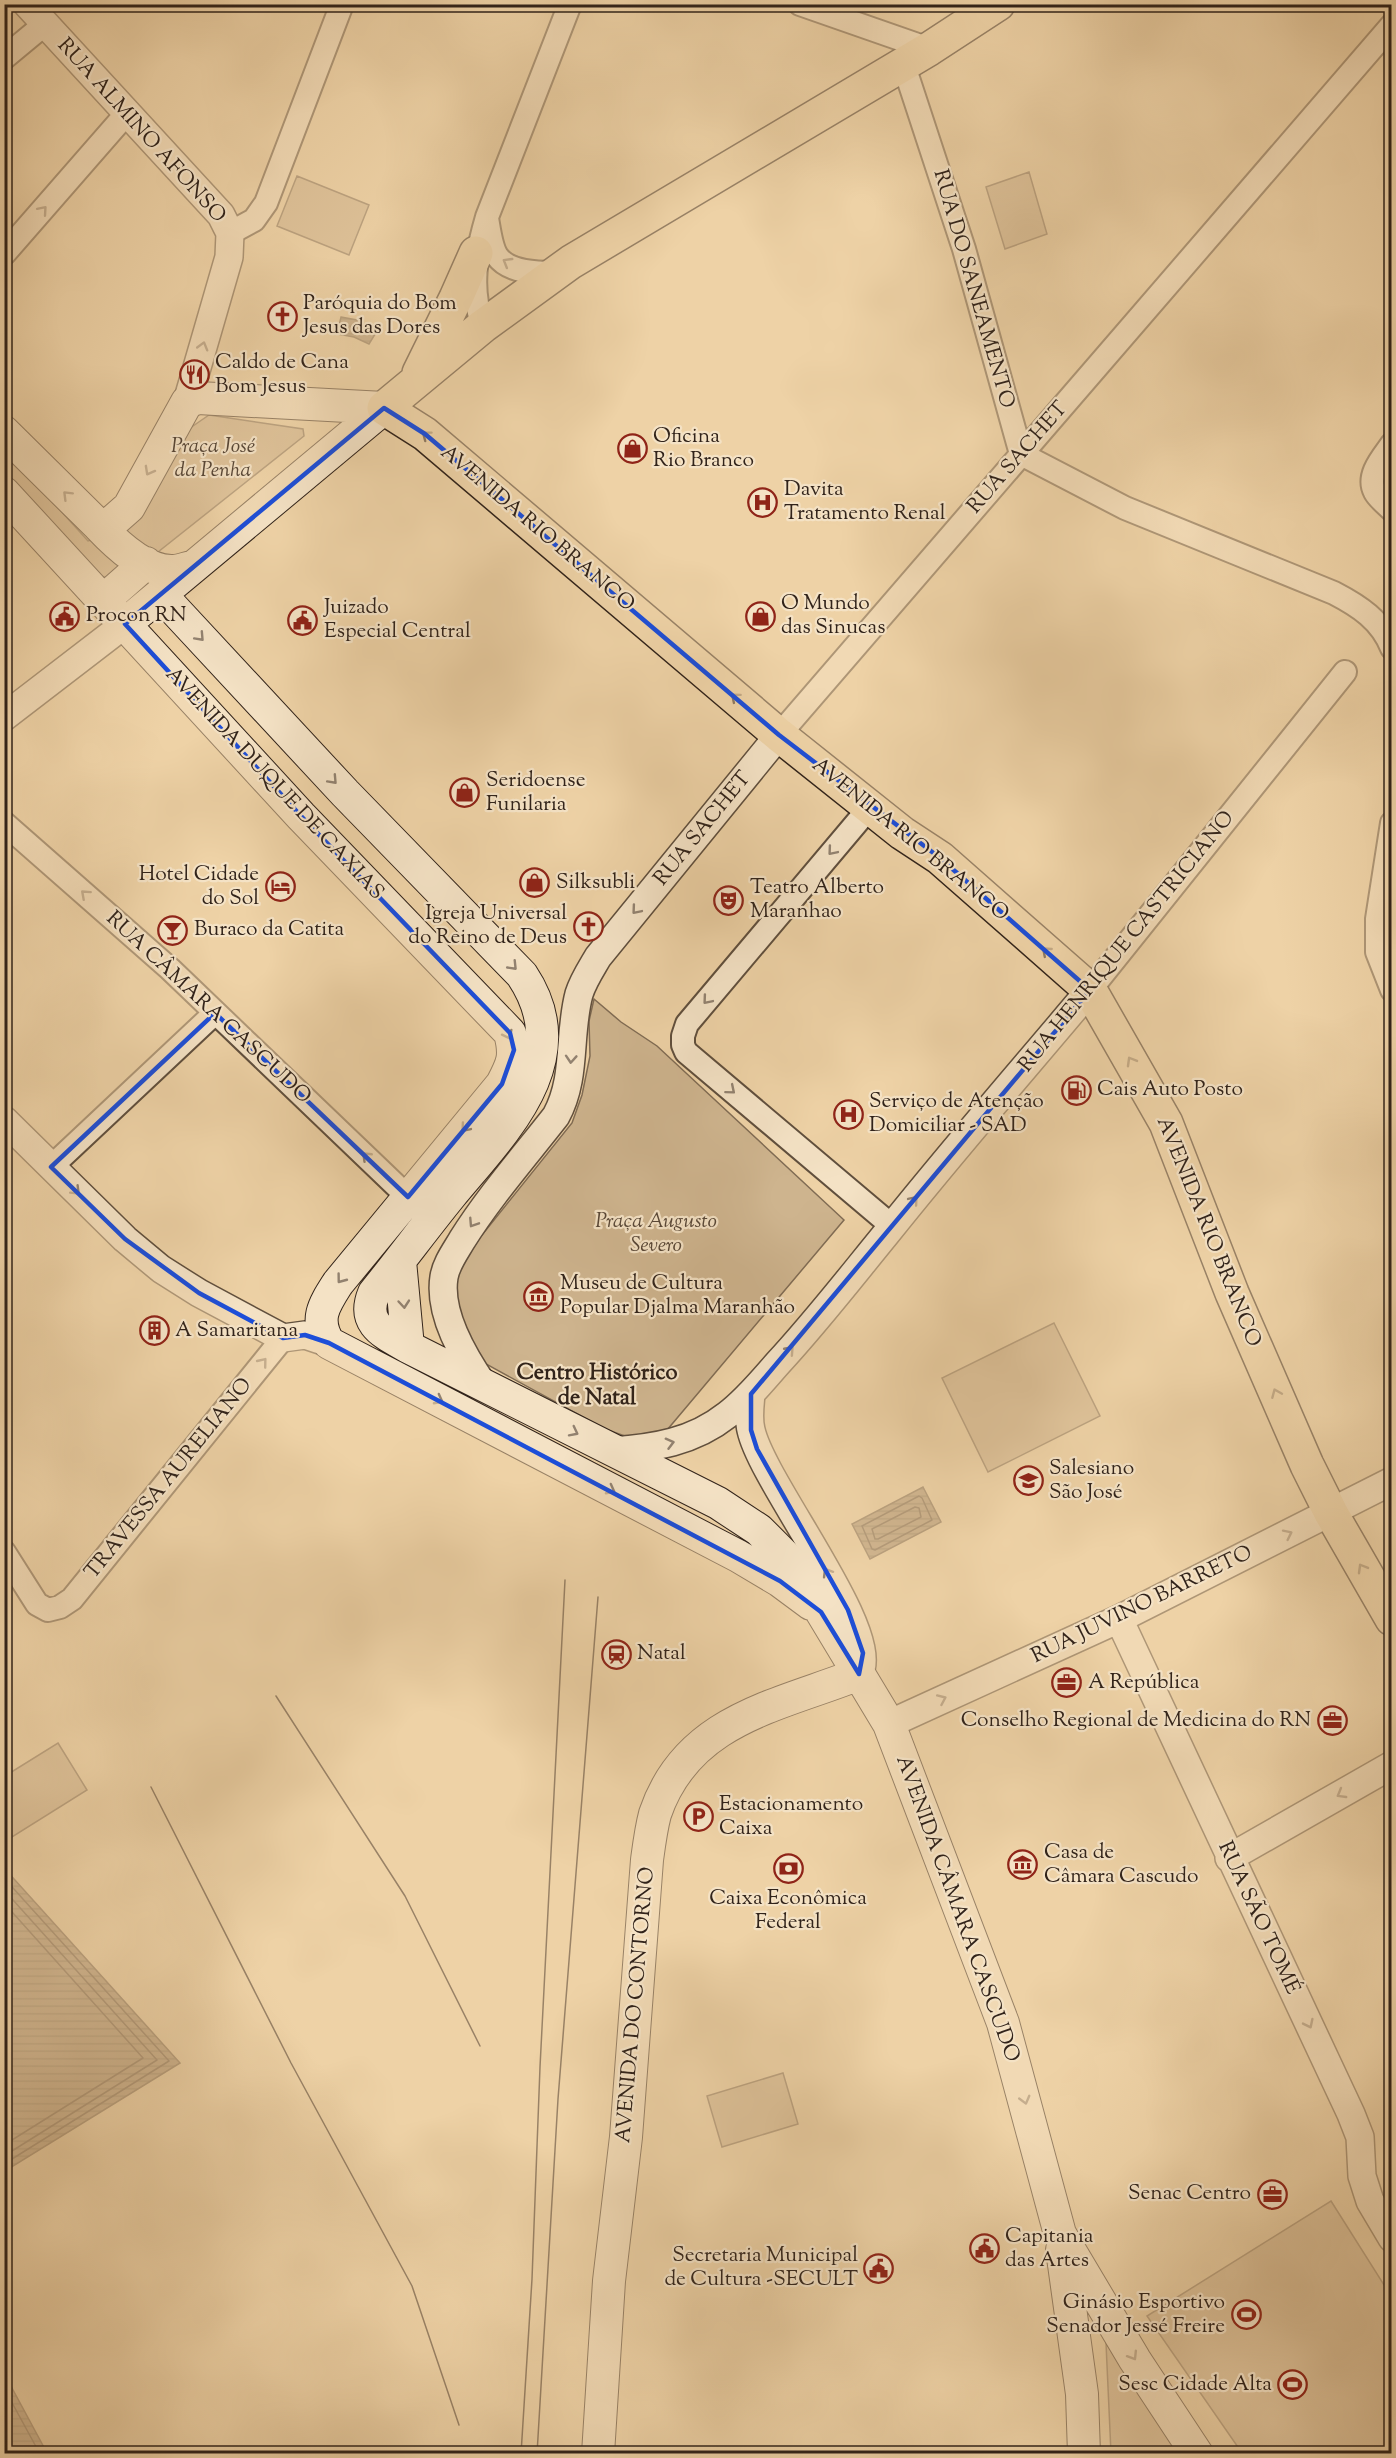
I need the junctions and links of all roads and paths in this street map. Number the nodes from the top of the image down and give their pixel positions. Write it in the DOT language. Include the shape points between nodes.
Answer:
graph roads {
  1 [pos="27,4"];
  2 [pos="342,4"];
  3 [pos="570,4"];
  4 [pos="800,4"];
  5 [pos="998,4"];
  6 [pos="45,24"];
  7 [pos="1392,25"];
  8 [pos="916,56"];
  9 [pos="4,58"];
  10 [pos="127,113"];
  11 [pos="487,217"];
  12 [pos="230,233"];
  13 [pos="476,253"];
  14 [pos="4,254"];
  15 [pos="556,273"];
  16 [pos="483,326"];
  17 [pos="412,385"];
  18 [pos="187,402"];
  19 [pos="384,408"];
  20 [pos="4,432"];
  21 [pos="1392,444"];
  22 [pos="1021,454"];
  23 [pos="4,493"];
  24 [pos="1392,510"];
  25 [pos="106,524"];
  26 [pos="146,563"];
  27 [pos="192,567"];
  28 [pos="161,594"];
  29 [pos="104,600"];
  30 [pos="1385,617"];
  31 [pos="125,624"];
  32 [pos="1392,648"];
  33 [pos="1344,672"];
  34 [pos="4,717"];
  35 [pos="779,735"];
  36 [pos="870,807"];
  37 [pos="4,823"];
  38 [pos="1392,823"];
  39 [pos="1090,990"];
  40 [pos="1392,990"];
  41 [pos="215,1013"];
  42 [pos="4,1120"];
  43 [pos="51,1167"];
  44 [pos="408,1197"];
  45 [pos="892,1226"];
  46 [pos="283,1338"];
  47 [pos="329,1343"];
  48 [pos="484,1386"];
  49 [pos="751,1394"];
  50 [pos="612,1451"];
  51 [pos="1392,1481"];
  52 [pos="1330,1513"];
  53 [pos="4,1552"];
  54 [pos="821,1612"];
  55 [pos="1392,1618"];
  56 [pos="1119,1619"];
  57 [pos="859,1674"];
  58 [pos="888,1724"];
  59 [pos="1392,1765"];
  60 [pos="1229,1858"];
  61 [pos="1388,2224"];
  62 [pos="1060,2234"];
  63 [pos="598,2454"];
  64 [pos="1084,2454"];
  65 [pos="1197,2454"];
  1 -- 6 [label="street, RUA ALMINO AFONSO"];
  2 -- 12 [label="street" via="266,203 254,219"];
  3 -- 11 [label="street"];
  4 -- 8 [label="street"];
  5 -- 8 [label="main road"];
  6 -- 9 [label="street"];
  6 -- 10 [label="street, RUA ALMINO AFONSO"];
  7 -- 22 [label="street, RUA SACHET"];
  8 -- 15 [label="main road"];
  8 -- 22 [label="street, RUA DO SANEAMENTO"];
  10 -- 12 [label="street, RUA ALMINO AFONSO" via="221,215"];
  14 -- 10 [label="street, one-way"];
  11 -- 13 [label="street"];
  15 -- 11 [label="street, one-way" via="531,273 497,256"];
  18 -- 12 [label="street, one-way" via="229,257"];
  13 -- 16 [label="street" via="474,291"];
  13 -- 17 [label="main road"];
  15 -- 16 [label="main road"];
  16 -- 17 [label="main road"];
  17 -- 19 [label="main road"];
  18 -- 19 [label="main road" via="198,398"];
  18 -- 25 [label="main road, one-way" via="129,507"];
  19 -- 27 [label="main road"];
  35 -- 19 [label="main road, AVENIDA RIO BRANCO, one-way" via="425,434"];
  25 -- 20 [label="main road, one-way"];
  21 -- 24 [label="street" via="1374,471 1373,484 1375,492"];
  22 -- 30 [label="street" via="1125,508"];
  22 -- 35 [label="street, RUA SACHET"];
  23 -- 29 [label="main road, AVENIDA DUQUE DE CAXIAS"];
  25 -- 26 [label="main road" via="113,541"];
  26 -- 27 [label="main road" via="172,571"];
  26 -- 29 [label="main road"];
  27 -- 28 [label="main road"];
  28 -- 31 [label="main road"];
  28 -- 48 [label="main road, one-way" via="345,793 522,975 539,1008 543,1035 540,1065 526,1096 507,1128 374,1293 370,1313 375,1325 408,1347"];
  29 -- 31 [label="main road, AVENIDA DUQUE DE CAXIAS"];
  30 -- 32 [label="street"];
  31 -- 34 [label="street"];
  31 -- 44 [label="main road, AVENIDA DUQUE DE CAXIAS, one-way" via="310,826 510,1033 512,1066 502,1083"];
  33 -- 39 [label="street, RUA HENRIQUE CASTRICIANO"];
  35 -- 36 [label="main road, AVENIDA RIO BRANCO"];
  35 -- 48 [label="street, RUA SACHET, one-way" via="598,957 579,995 570,1080 564,1100 476,1218 448,1264 444,1294 451,1326 462,1354"];
  39 -- 36 [label="main road, AVENIDA RIO BRANCO, one-way" via="940,858"];
  36 -- 45 [label="street, one-way" via="687,1024 683,1045 686,1052"];
  41 -- 37 [label="street, RUA CÂMARA CASCUDO, one-way"];
  38 -- 40 [label="street" via="1377,919 1377,952"];
  45 -- 39 [label="street, RUA HENRIQUE CASTRICIANO, one-way"];
  52 -- 39 [label="main road, AVENIDA RIO BRANCO, one-way" via="1232,1293 1166,1123"];
  41 -- 43 [label="street"];
  44 -- 41 [label="street, RUA CÂMARA CASCUDO, one-way"];
  42 -- 43 [label="street"];
  43 -- 46 [label="street, one-way" via="161,1269"];
  44 -- 47 [label="main road, one-way" via="327,1300 321,1331"];
  49 -- 45 [label="street, RUA HENRIQUE CASTRICIANO, one-way" via="814,1324"];
  46 -- 47 [label="street" via="305,1335"];
  53 -- 46 [label="street, TRAVESSA AURELIANO, one-way" via="37,1604 48,1610 72,1599"];
  47 -- 54 [label="main road, one-way" via="738,1556"];
  48 -- 50 [label="main road, one-way"];
  50 -- 49 [label="street, RUA HENRIQUE CASTRICIANO, one-way" via="688,1438 727,1416"];
  57 -- 49 [label="street, one-way" via="863,1653 845,1604 757,1449 751,1430"];
  50 -- 54 [label="main road" via="718,1503 759,1530 792,1563"];
  51 -- 52 [label="street, RUA JUVINO BARRETO"];
  55 -- 52 [label="main road, AVENIDA RIO BRANCO, one-way"];
  56 -- 52 [label="street, RUA JUVINO BARRETO, one-way"];
  54 -- 57 [label="main road"];
  58 -- 56 [label="street, RUA JUVINO BARRETO, one-way"];
  56 -- 60 [label="street, RUA SÃO TOMÉ"];
  57 -- 58 [label="main road, AVENIDA CÂMARA CASCUDO"];
  57 -- 63 [label="main road, AVENIDA DO CONTORNO" via="767,1707 709,1737 676,1775 655,1815 647,1860 626,2137 609,2281"];
  58 -- 62 [label="main road, AVENIDA CÂMARA CASCUDO, one-way" via="1003,2024"];
  59 -- 60 [label="street, one-way"];
  60 -- 61 [label="street, RUA SÃO TOMÉ, one-way" via="1351,2114 1360,2137 1362,2176 1370,2201"];
  62 -- 64 [label="main road" via="1082,2394"];
  62 -- 65 [label="main road, AVENIDA CÂMARA CASCUDO, one-way"];
}
